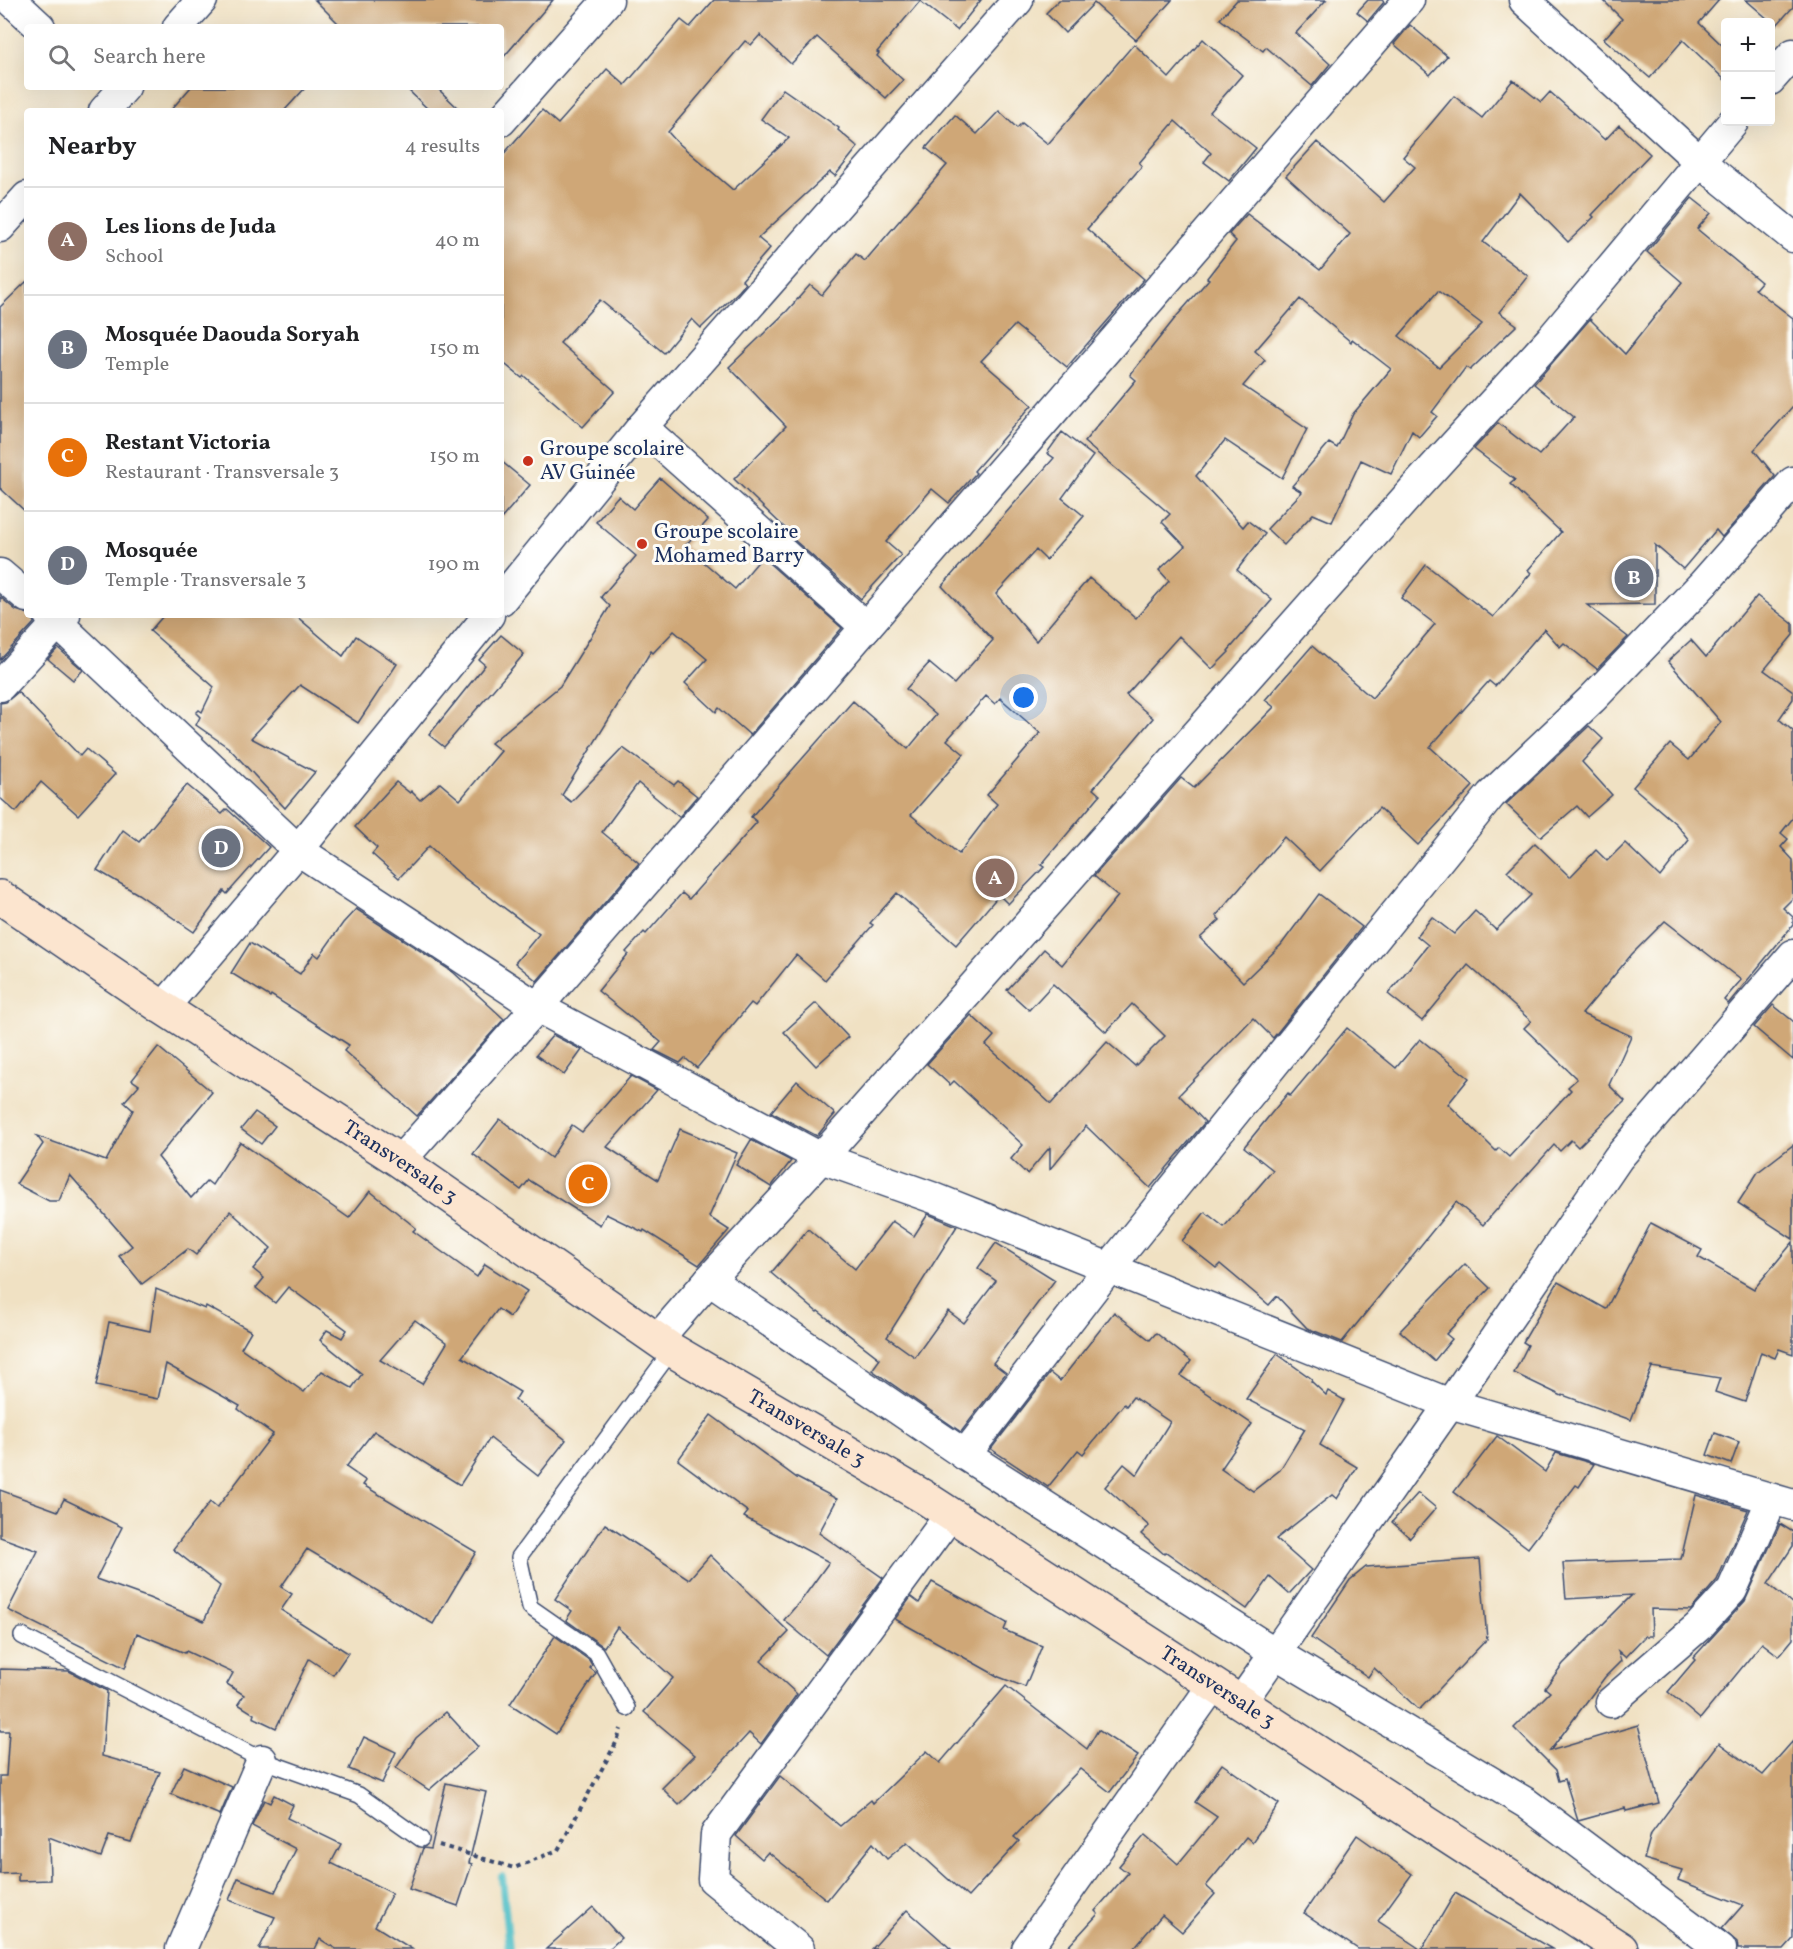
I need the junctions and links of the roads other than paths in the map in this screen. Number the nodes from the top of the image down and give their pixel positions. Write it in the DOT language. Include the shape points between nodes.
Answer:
graph roads {
  1 [pos="11,0"];
  2 [pos="202,0"];
  3 [pos="608,0"];
  4 [pos="1018,0"];
  5 [pos="1409,0"];
  6 [pos="1524,0"];
  7 [pos="37,24"];
  8 [pos="181,24"];
  9 [pos="1793,54"];
  10 [pos="1775,74"];
  11 [pos="504,118"];
  12 [pos="1730,126"];
  13 [pos="1699,161"];
  14 [pos="24,200"];
  15 [pos="0,227"];
  16 [pos="1793,237"];
  17 [pos="642,427"];
  18 [pos="1793,482"];
  19 [pos="0,574"];
  20 [pos="24,594"];
  21 [pos="504,596"];
  22 [pos="57,618"];
  23 [pos="487,618"];
  24 [pos="866,627"];
  25 [pos="0,686"];
  26 [pos="298,850"];
  27 [pos="0,897"];
  28 [pos="1793,955"];
  29 [pos="537,1007"];
  30 [pos="163,1008"];
  31 [pos="821,1158"];
  32 [pos="400,1161"];
  33 [pos="1109,1268"];
  34 [pos="709,1280"];
  35 [pos="665,1345"];
  36 [pos="1450,1404"];
  37 [pos="965,1455"];
  38 [pos="1782,1502"];
  39 [pos="950,1515"];
  40 [pos="22,1636"];
  41 [pos="1275,1653"];
  42 [pos="1213,1685"];
  43 [pos="1241,1702"];
  44 [pos="1611,1702"];
  45 [pos="627,1708"];
  46 [pos="262,1760"];
  47 [pos="422,1839"];
  48 [pos="789,1946"];
  49 [pos="181,1949"];
  50 [pos="1027,1949"];
  51 [pos="1621,1949"];
  52 [pos="1720,1949"];
  1 -- 7 [label="street"];
  2 -- 8 [label="street"];
  3 -- 11 [label="street"];
  4 -- 17 [label="street"];
  5 -- 24 [label="street"];
  6 -- 13 [label="street"];
  9 -- 10 [label="street"];
  12 -- 13 [label="street"];
  13 -- 16 [label="street"];
  13 -- 31 [label="street" via="1551,339"];
  14 -- 15 [label="street"];
  17 -- 21 [label="street"];
  17 -- 24 [label="street"];
  18 -- 33 [label="street" via="1687,601 1491,795"];
  19 -- 20 [label="street"];
  22 -- 25 [label="street"];
  22 -- 26 [label="street"];
  23 -- 26 [label="street"];
  24 -- 29 [label="street"];
  26 -- 29 [label="street"];
  26 -- 30 [label="street"];
  27 -- 30 [label="main road, Transversale 3"];
  28 -- 36 [label="street" via="1618,1158"];
  29 -- 31 [label="street"];
  29 -- 32 [label="street"];
  30 -- 32 [label="main road, Transversale 3"];
  31 -- 33 [label="street"];
  31 -- 34 [label="street"];
  32 -- 35 [label="main road, Transversale 3"];
  33 -- 36 [label="street"];
  33 -- 37 [label="street"];
  34 -- 35 [label="street"];
  34 -- 37 [label="street"];
  35 -- 39 [label="main road, Transversale 3"];
  35 -- 45 [label="lane" via="519,1557 530,1607 596,1653"];
  36 -- 38 [label="street"];
  36 -- 41 [label="street"];
  37 -- 41 [label="street"];
  38 -- 44 [label="street" via="1732,1590 1699,1626"];
  39 -- 42 [label="main road, Transversale 3"];
  39 -- 48 [label="street" via="716,1834 713,1879"];
  40 -- 46 [label="lane"];
  41 -- 43 [label="street"];
  41 -- 52 [label="street" via="1526,1803"];
  42 -- 43 [label="main road, Transversale 3"];
  42 -- 50 [label="street"];
  43 -- 51 [label="main road, Transversale 3"];
  46 -- 47 [label="lane" via="359,1795"];
  46 -- 49 [label="street"];
}
